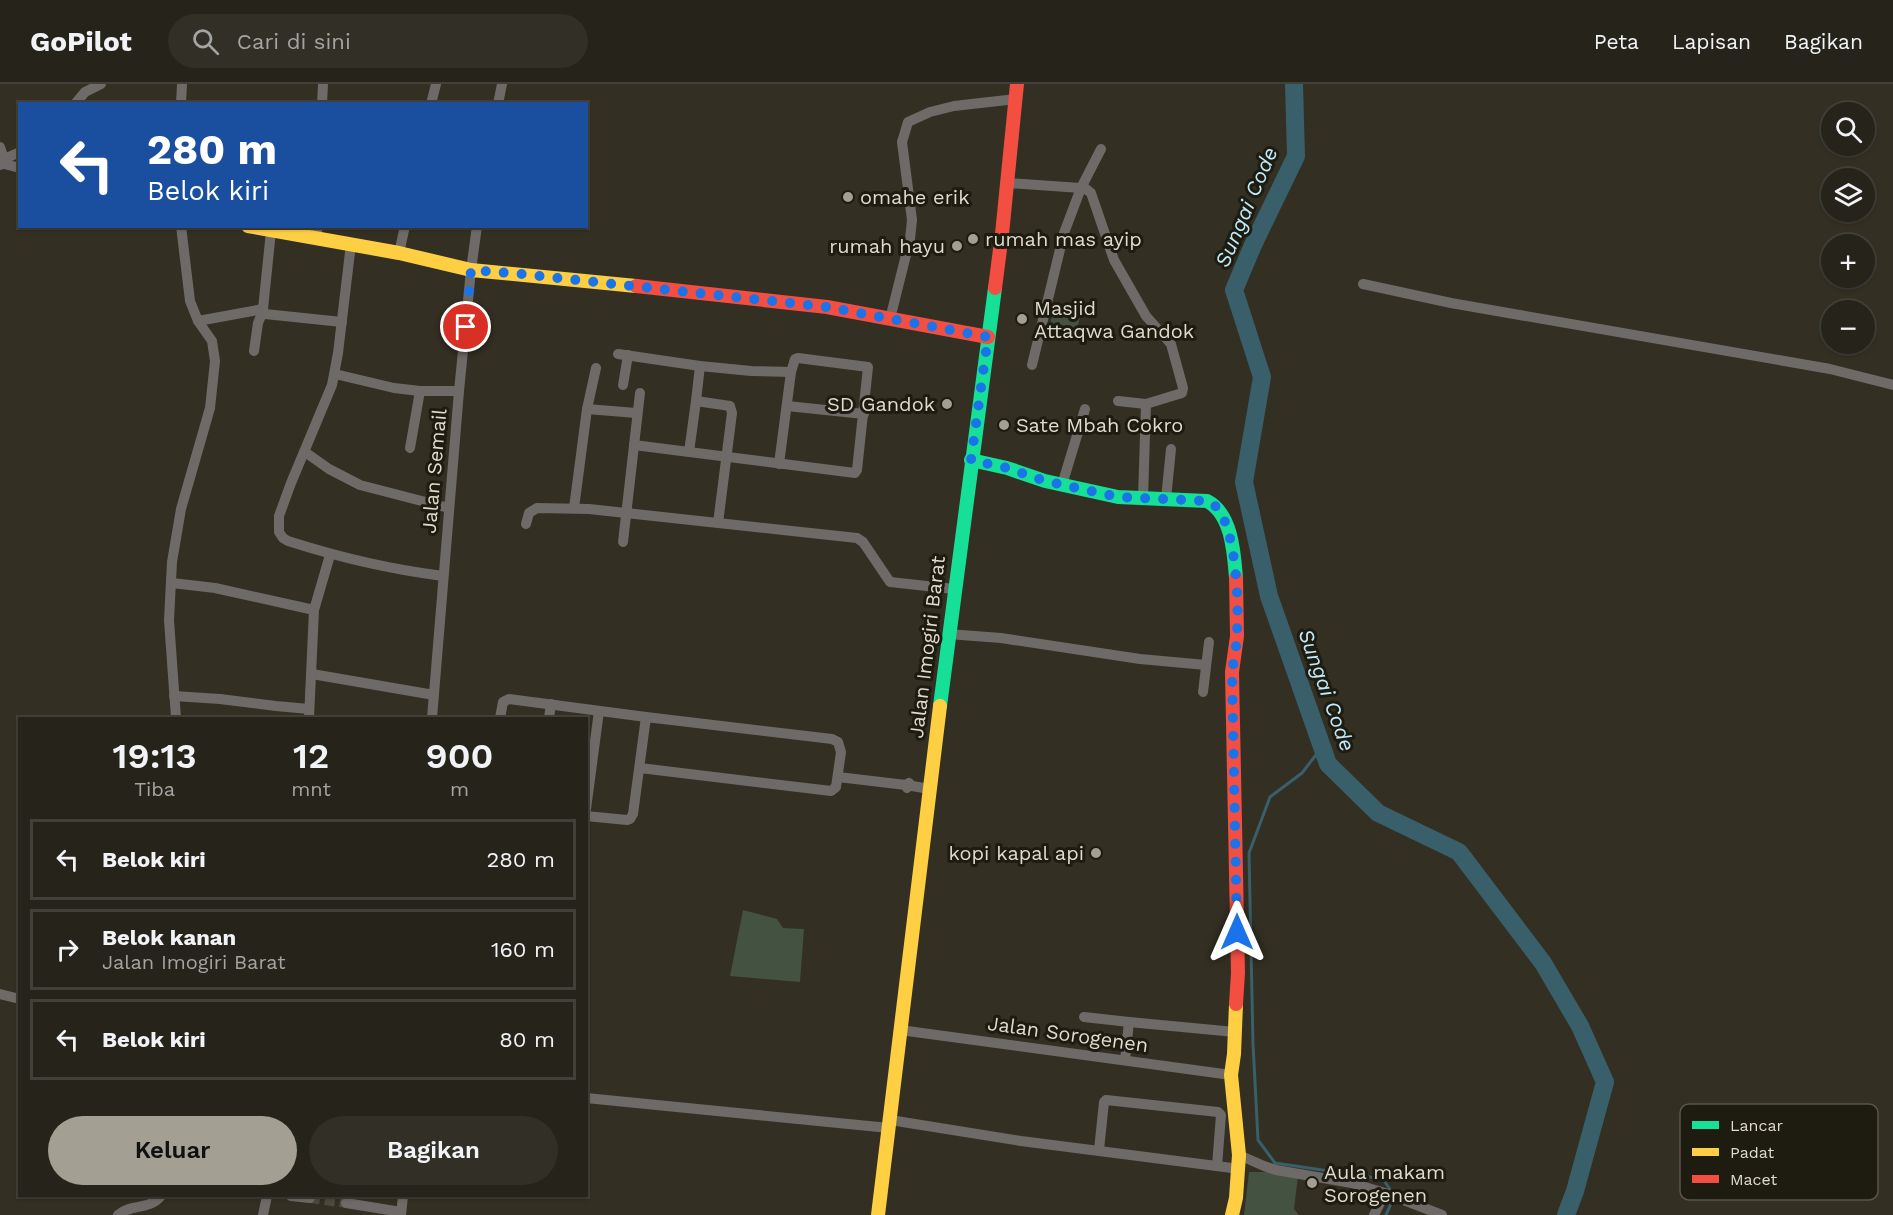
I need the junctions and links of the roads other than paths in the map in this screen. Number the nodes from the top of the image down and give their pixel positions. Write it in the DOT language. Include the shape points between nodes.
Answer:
graph roads {
  1 [pos="101,84"];
  2 [pos="182,84"];
  3 [pos="323,84"];
  4 [pos="435,84"];
  5 [pos="502,84"];
  6 [pos="1017,84"];
  7 [pos="1016,99"];
  8 [pos="77,102"];
  9 [pos="181,102"];
  10 [pos="322,102"];
  11 [pos="432,102"];
  12 [pos="498,102"];
  13 [pos="0,147"];
  14 [pos="1101,149"];
  15 [pos="18,153"];
  16 [pos="2,162"];
  17 [pos="18,167"];
  18 [pos="1007,183"];
  19 [pos="1081,188"];
  20 [pos="181,228"];
  21 [pos="257,228"];
  22 [pos="405,228"];
  23 [pos="477,228"];
  24 [pos="271,231"];
  25 [pos="317,233"];
  26 [pos="351,244"];
  27 [pos="399,253"];
  28 [pos="471,270"];
  29 [pos="1363,284"];
  30 [pos="263,310"];
  31 [pos="890,319"];
  32 [pos="198,321"];
  33 [pos="342,322"];
  34 [pos="988,337"];
  35 [pos="254,351"];
  36 [pos="1032,365"];
  37 [pos="700,366"];
  38 [pos="596,368"];
  39 [pos="791,372"];
  40 [pos="335,374"];
  41 [pos="623,385"];
  42 [pos="1893,385"];
  43 [pos="420,391"];
  44 [pos="459,391"];
  45 [pos="640,393"];
  46 [pos="696,401"];
  47 [pos="1118,401"];
  48 [pos="1146,404"];
  49 [pos="787,406"];
  50 [pos="587,409"];
  51 [pos="1085,409"];
  52 [pos="636,413"];
  53 [pos="864,414"];
  54 [pos="634,445"];
  55 [pos="410,448"];
  56 [pos="1171,449"];
  57 [pos="305,452"];
  58 [pos="689,452"];
  59 [pos="726,458"];
  60 [pos="971,460"];
  61 [pos="779,464"];
  62 [pos="1062,484"];
  63 [pos="1143,498"];
  64 [pos="1166,499"];
  65 [pos="450,508"];
  66 [pos="574,508"];
  67 [pos="626,512"];
  68 [pos="718,523"];
  69 [pos="526,524"];
  70 [pos="623,542"];
  71 [pos="330,555"];
  72 [pos="442,576"];
  73 [pos="172,583"];
  74 [pos="954,590"];
  75 [pos="314,610"];
  76 [pos="948,634"];
  77 [pos="1209,642"];
  78 [pos="1206,664"];
  79 [pos="312,674"];
  80 [pos="1203,692"];
  81 [pos="434,695"];
  82 [pos="174,696"];
  83 [pos="551,704"];
  84 [pos="599,711"];
  85 [pos="309,714"];
  86 [pos="176,717"];
  87 [pos="432,717"];
  88 [pos="500,717"];
  89 [pos="549,717"];
  90 [pos="646,717"];
  91 [pos="640,768"];
  92 [pos="838,777"];
  93 [pos="930,789"];
  94 [pos="588,793"];
  95 [pos="588,816"];
  96 [pos="0,994"];
  97 [pos="18,998"];
  98 [pos="1084,1017"];
  99 [pos="1129,1022"];
  100 [pos="900,1030"];
  101 [pos="1235,1032"];
  102 [pos="1125,1060"];
  103 [pos="1232,1075"];
  104 [pos="588,1098"];
  105 [pos="889,1124"];
  106 [pos="1099,1150"];
  107 [pos="1239,1155"];
  108 [pos="1216,1166"];
  109 [pos="1232,1168"];
  110 [pos="1389,1195"];
  111 [pos="160,1197"];
  112 [pos="267,1197"];
  113 [pos="300,1197"];
  114 [pos="403,1197"];
  115 [pos="310,1198"];
  116 [pos="346,1203"];
  117 [pos="401,1214"];
  118 [pos="118,1215"];
  119 [pos="263,1215"];
  120 [pos="878,1215"];
  121 [pos="1232,1215"];
  122 [pos="1374,1215"];
  123 [pos="1442,1215"];
  1 -- 8 [label="street" via="85,92"];
  2 -- 9 [label="street"];
  3 -- 10 [label="street"];
  4 -- 11 [label="street"];
  5 -- 12 [label="street"];
  6 -- 7 [label="street, Jalan Imogiri Barat"];
  7 -- 18 [label="street, Jalan Imogiri Barat"];
  7 -- 31 [label="street" via="954,106 908,122 902,142 912,220"];
  13 -- 16 [label="street"];
  14 -- 19 [label="street"];
  15 -- 16 [label="street"];
  16 -- 17 [label="street"];
  18 -- 19 [label="street"];
  18 -- 34 [label="street, Jalan Imogiri Barat"];
  19 -- 36 [label="street" via="1064,232"];
  19 -- 48 [label="street" via="1091,194 1114,260 1146,316 1171,344 1183,391"];
  20 -- 32 [label="street" via="190,301"];
  21 -- 24 [label="street"];
  22 -- 27 [label="street"];
  23 -- 28 [label="street, Jalan Semail"];
  24 -- 25 [label="street"];
  24 -- 30 [label="street"];
  25 -- 26 [label="street"];
  26 -- 27 [label="street"];
  26 -- 33 [label="street"];
  27 -- 28 [label="street"];
  28 -- 31 [label="street" via="827,307"];
  28 -- 44 [label="street, Jalan Semail"];
  29 -- 42 [label="street" via="1450,303 1830,369"];
  30 -- 32 [label="street"];
  30 -- 33 [label="street" via="267,315"];
  30 -- 35 [label="street"];
  31 -- 34 [label="street"];
  32 -- 73 [label="street" via="212,341 215,361 210,408 181,509"];
  33 -- 40 [label="street"];
  34 -- 60 [label="street, Jalan Imogiri Barat"];
  37 -- 39 [label="street"];
  37 -- 41 [label="street" via="623,355"];
  37 -- 46 [label="street"];
  38 -- 50 [label="street"];
  39 -- 49 [label="street"];
  39 -- 53 [label="street" via="798,358 868,366"];
  40 -- 43 [label="street"];
  40 -- 57 [label="street"];
  43 -- 44 [label="street"];
  43 -- 55 [label="street"];
  44 -- 65 [label="street, Jalan Semail"];
  45 -- 52 [label="street"];
  46 -- 58 [label="street"];
  46 -- 59 [label="street" via="732,408"];
  47 -- 48 [label="street"];
  48 -- 63 [label="street"];
  49 -- 53 [label="street"];
  49 -- 61 [label="street"];
  50 -- 52 [label="street"];
  50 -- 66 [label="street"];
  51 -- 62 [label="street"];
  52 -- 54 [label="street"];
  53 -- 61 [label="street" via="856,472"];
  54 -- 58 [label="street"];
  54 -- 67 [label="street"];
  56 -- 64 [label="street"];
  57 -- 65 [label="street" via="360,485"];
  57 -- 71 [label="street" via="279,516 279,532 288,542"];
  58 -- 59 [label="street"];
  59 -- 61 [label="street"];
  59 -- 68 [label="street"];
  60 -- 62 [label="street"];
  60 -- 74 [label="street, Jalan Imogiri Barat"];
  62 -- 63 [label="street" via="1118,497"];
  63 -- 64 [label="street"];
  64 -- 101 [label="street" via="1207,501 1217,507 1234,561 1238,630 1232,672 1238,973"];
  65 -- 72 [label="street, Jalan Semail"];
  66 -- 67 [label="street"];
  66 -- 69 [label="street" via="537,508 529,513"];
  67 -- 68 [label="street"];
  67 -- 70 [label="street"];
  68 -- 74 [label="street" via="857,538 890,582"];
  71 -- 72 [label="street"];
  71 -- 75 [label="street"];
  72 -- 81 [label="street, Jalan Semail"];
  73 -- 75 [label="street" via="215,588"];
  73 -- 82 [label="street" via="169,620"];
  74 -- 76 [label="street, Jalan Imogiri Barat"];
  75 -- 79 [label="street"];
  76 -- 78 [label="street"];
  76 -- 93 [label="street, Jalan Imogiri Barat"];
  77 -- 78 [label="street"];
  78 -- 80 [label="street"];
  79 -- 81 [label="street"];
  79 -- 85 [label="street"];
  81 -- 87 [label="street, Jalan Semail"];
  82 -- 85 [label="street" via="276,706"];
  82 -- 86 [label="street"];
  83 -- 84 [label="street"];
  83 -- 88 [label="street" via="505,700"];
  83 -- 89 [label="street"];
  84 -- 90 [label="street"];
  84 -- 94 [label="street"];
  90 -- 91 [label="street"];
  90 -- 92 [label="street" via="832,739 841,748"];
  91 -- 92 [label="street" via="831,791"];
  91 -- 95 [label="street" via="630,819"];
  92 -- 93 [label="street"];
  93 -- 100 [label="street, Jalan Imogiri Barat"];
  96 -- 97 [label="street"];
  98 -- 99 [label="street"];
  99 -- 101 [label="street"];
  99 -- 102 [label="street"];
  100 -- 102 [label="street, Jalan Sorogenen"];
  100 -- 105 [label="street, Jalan Imogiri Barat"];
  101 -- 103 [label="street"];
  102 -- 103 [label="street, Jalan Sorogenen"];
  103 -- 107 [label="street"];
  104 -- 105 [label="street"];
  105 -- 106 [label="street"];
  105 -- 120 [label="street, Jalan Imogiri Barat"];
  106 -- 108 [label="street"];
  106 -- 108 [label="street" via="1106,1100 1218,1112 1221,1115"];
  107 -- 110 [label="street" via="1276,1170 1352,1183"];
  107 -- 121 [label="street"];
  108 -- 109 [label="street"];
  110 -- 122 [label="street"];
  110 -- 123 [label="street"];
  111 -- 118 [label="street" via="154,1203"];
  112 -- 119 [label="street"];
  113 -- 115 [label="street"];
  114 -- 117 [label="street"];
  116 -- 117 [label="street"];
}
